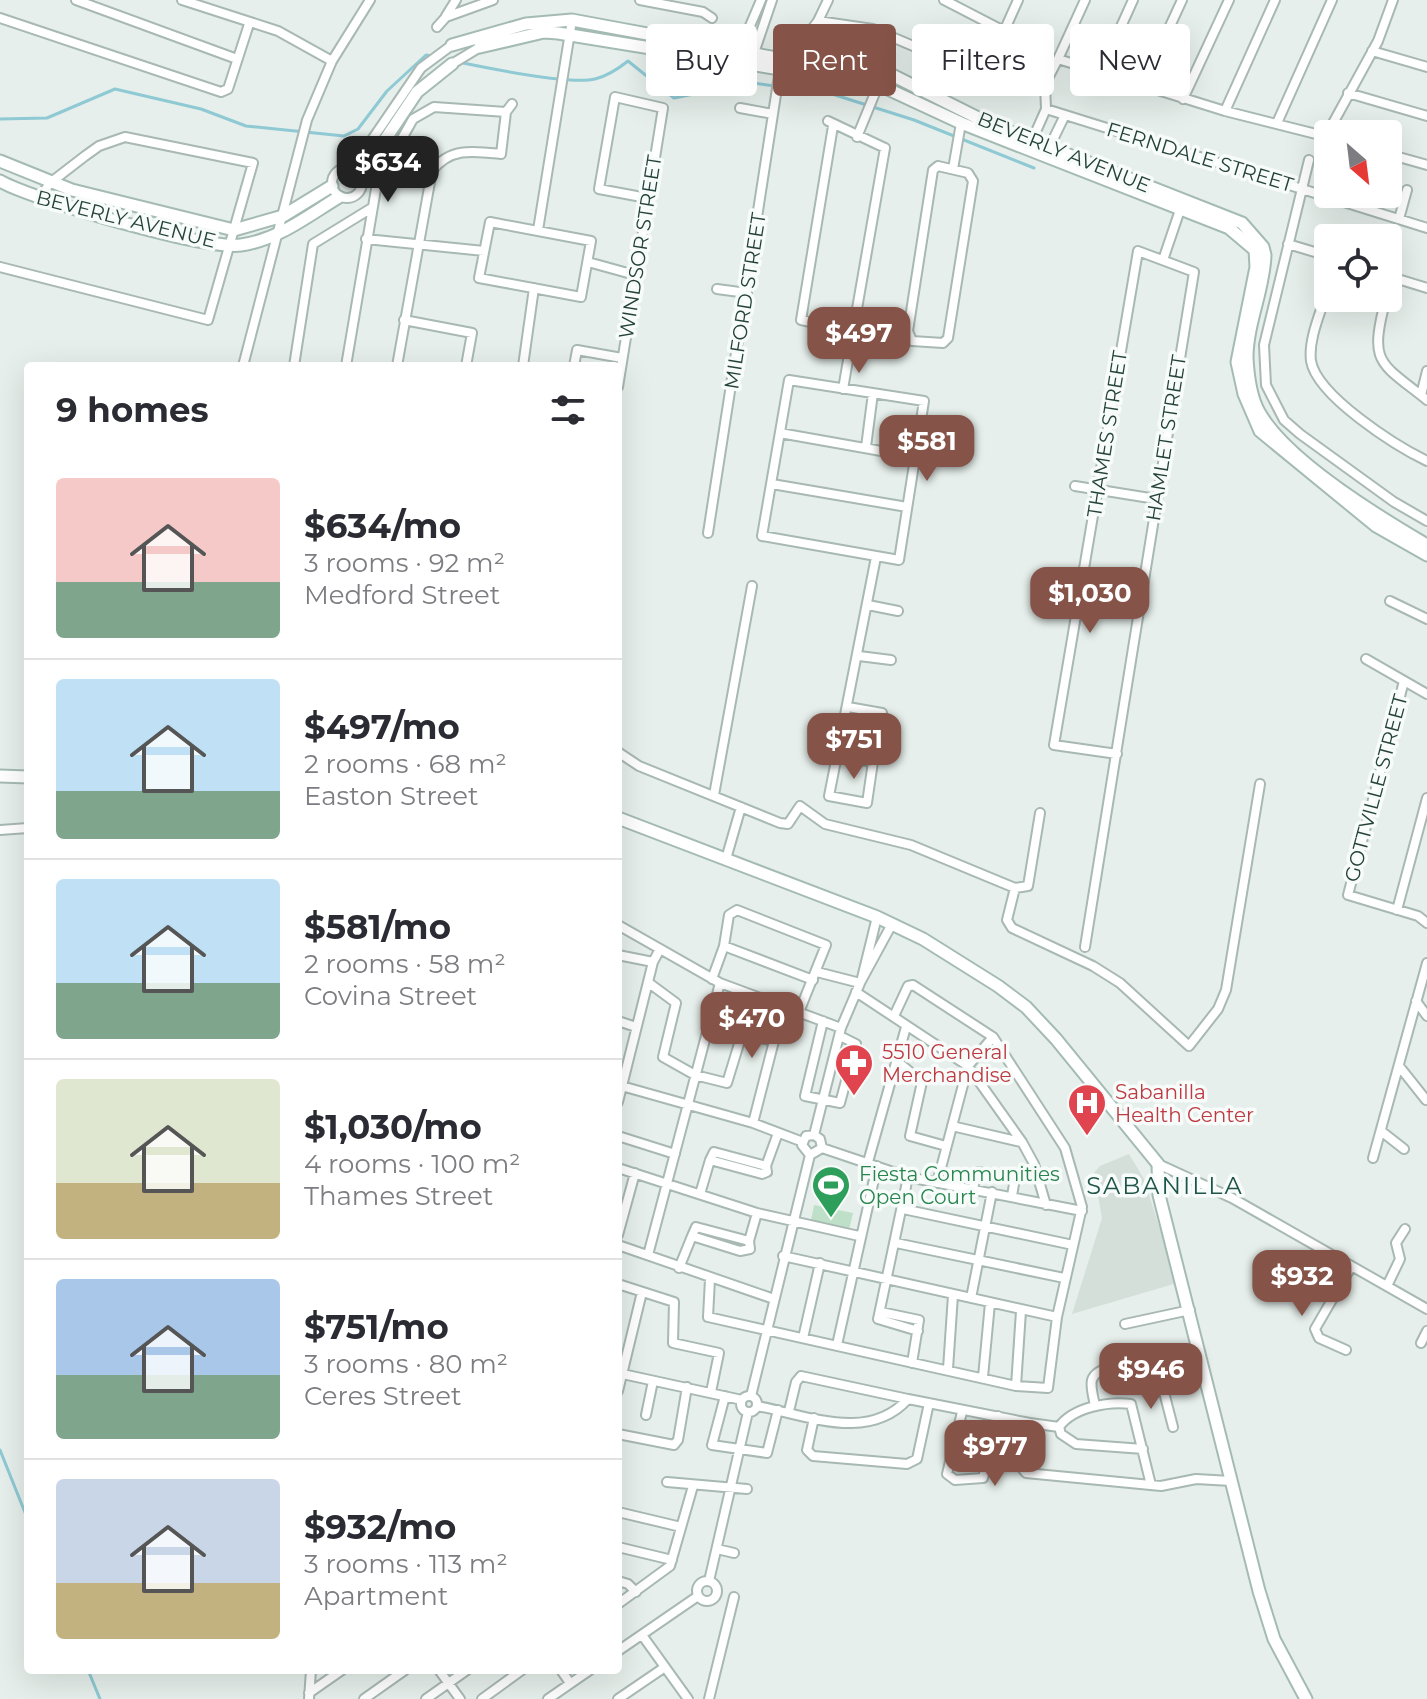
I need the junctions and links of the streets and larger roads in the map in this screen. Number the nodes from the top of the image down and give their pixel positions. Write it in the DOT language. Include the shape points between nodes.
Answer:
graph roads {
  1 [pos="76,0"];
  2 [pos="182,0"];
  3 [pos="370,0"];
  4 [pos="456,0"];
  5 [pos="493,0"];
  6 [pos="640,0"];
  7 [pos="708,0"];
  8 [pos="761,0"];
  9 [pos="772,0"];
  10 [pos="828,0"];
  11 [pos="944,0"];
  12 [pos="1018,0"];
  13 [pos="1085,0"];
  14 [pos="1133,0"];
  15 [pos="1182,0"];
  16 [pos="1229,0"];
  17 [pos="1275,0"];
  18 [pos="1332,0"];
  19 [pos="1393,0"];
  20 [pos="703,12"];
  21 [pos="446,17"];
  22 [pos="0,18"];
  23 [pos="712,18"];
  24 [pos="572,20"];
  25 [pos="818,21"];
  26 [pos="249,24"];
  27 [pos="751,24"];
  28 [pos="816,24"];
  29 [pos="990,24"];
  30 [pos="1007,24"];
  31 [pos="1122,24"];
  32 [pos="1171,24"];
  33 [pos="437,27"];
  34 [pos="570,34"];
  35 [pos="646,36"];
  36 [pos="646,44"];
  37 [pos="757,44"];
  38 [pos="452,45"];
  39 [pos="912,46"];
  40 [pos="480,47"];
  41 [pos="1372,51"];
  42 [pos="237,59"];
  43 [pos="1058,59"];
  44 [pos="332,61"];
  45 [pos="1070,63"];
  46 [pos="452,64"];
  47 [pos="1427,67"];
  48 [pos="896,82"];
  49 [pos="896,85"];
  50 [pos="1348,93"];
  51 [pos="777,96"];
  52 [pos="874,96"];
  53 [pos="1173,96"];
  54 [pos="1183,99"];
  55 [pos="740,108"];
  56 [pos="1046,109"];
  57 [pos="1225,111"];
  58 [pos="773,114"];
  59 [pos="1427,116"];
  60 [pos="1064,117"];
  61 [pos="1335,120"];
  62 [pos="1277,123"];
  63 [pos="960,128"];
  64 [pos="1314,133"];
  65 [pos="857,137"];
  66 [pos="1030,145"];
  67 [pos="1047,152"];
  68 [pos="1402,158"];
  69 [pos="1309,160"];
  70 [pos="0,161"];
  71 [pos="1427,165"];
  72 [pos="953,169"];
  73 [pos="356,173"];
  74 [pos="0,181"];
  75 [pos="50,183"];
  76 [pos="332,186"];
  77 [pos="1301,188"];
  78 [pos="1407,190"];
  79 [pos="1314,192"];
  80 [pos="339,197"];
  81 [pos="647,198"];
  82 [pos="39,199"];
  83 [pos="1181,206"];
  84 [pos="1364,208"];
  85 [pos="370,209"];
  86 [pos="283,216"];
  87 [pos="1399,219"];
  88 [pos="1427,228"];
  89 [pos="234,230"];
  90 [pos="538,230"];
  91 [pos="277,235"];
  92 [pos="366,239"];
  93 [pos="418,242"];
  94 [pos="1288,244"];
  95 [pos="230,246"];
  96 [pos="484,251"];
  97 [pos="1138,251"];
  98 [pos="1314,252"];
  99 [pos="1163,260"];
  100 [pos="588,262"];
  101 [pos="0,267"];
  102 [pos="635,275"];
  103 [pos="1402,281"];
  104 [pos="534,288"];
  105 [pos="1427,288"];
  106 [pos="717,289"];
  107 [pos="747,293"];
  108 [pos="1321,312"];
  109 [pos="1383,312"];
  110 [pos="404,320"];
  111 [pos="855,331"];
  112 [pos="622,358"];
  113 [pos="244,362"];
  114 [pos="295,362"];
  115 [pos="347,362"];
  116 [pos="398,362"];
  117 [pos="467,362"];
  118 [pos="524,362"];
  119 [pos="575,362"];
  120 [pos="621,362"];
  121 [pos="1427,371"];
  122 [pos="843,389"];
  123 [pos="873,393"];
  124 [pos="1424,397"];
  125 [pos="780,433"];
  126 [pos="866,447"];
  127 [pos="915,457"];
  128 [pos="1427,461"];
  129 [pos="772,484"];
  130 [pos="1075,486"];
  131 [pos="1098,490"];
  132 [pos="1156,499"];
  133 [pos="907,507"];
  134 [pos="1427,521"];
  135 [pos="708,533"];
  136 [pos="1427,545"];
  137 [pos="1427,555"];
  138 [pos="876,557"];
  139 [pos="752,586"];
  140 [pos="1390,601"];
  141 [pos="868,605"];
  142 [pos="898,611"];
  143 [pos="1427,619"];
  144 [pos="859,656"];
  145 [pos="1366,659"];
  146 [pos="891,660"];
  147 [pos="1404,681"];
  148 [pos="1427,694"];
  149 [pos="848,707"];
  150 [pos="882,713"];
  151 [pos="1117,754"];
  152 [pos="622,755"];
  153 [pos="838,756"];
  154 [pos="0,776"];
  155 [pos="24,777"];
  156 [pos="1260,784"];
  157 [pos="714,795"];
  158 [pos="1427,798"];
  159 [pos="741,807"];
  160 [pos="1040,813"];
  161 [pos="622,820"];
  162 [pos="24,828"];
  163 [pos="0,830"];
  164 [pos="726,859"];
  165 [pos="1015,888"];
  166 [pos="1397,910"];
  167 [pos="877,917"];
  168 [pos="1427,923"];
  169 [pos="892,924"];
  170 [pos="622,927"];
  171 [pos="724,946"];
  172 [pos="1085,947"];
  173 [pos="660,949"];
  174 [pos="622,956"];
  175 [pos="653,962"];
  176 [pos="1427,963"];
  177 [pos="815,976"];
  178 [pos="716,981"];
  179 [pos="861,982"];
  180 [pos="649,983"];
  181 [pos="856,992"];
  182 [pos="1416,1001"];
  183 [pos="783,1006"];
  184 [pos="799,1012"];
  185 [pos="894,1016"];
  186 [pos="1427,1016"];
  187 [pos="823,1021"];
  188 [pos="622,1022"];
  189 [pos="636,1027"];
  190 [pos="906,1027"];
  191 [pos="840,1032"];
  192 [pos="993,1037"];
  193 [pos="774,1041"];
  194 [pos="897,1061"];
  195 [pos="968,1066"];
  196 [pos="1399,1066"];
  197 [pos="695,1075"];
  198 [pos="622,1079"];
  199 [pos="622,1087"];
  200 [pos="1426,1100"];
  201 [pos="822,1101"];
  202 [pos="688,1106"];
  203 [pos="753,1123"];
  204 [pos="952,1126"];
  205 [pos="1381,1131"];
  206 [pos="778,1133"];
  207 [pos="814,1135"];
  208 [pos="622,1137"];
  209 [pos="803,1142"];
  210 [pos="1022,1142"];
  211 [pos="946,1146"];
  212 [pos="822,1148"];
  213 [pos="1404,1149"];
  214 [pos="675,1154"];
  215 [pos="810,1155"];
  216 [pos="1373,1158"];
  217 [pos="872,1164"];
  218 [pos="1158,1164"];
  219 [pos="622,1169"];
  220 [pos="635,1173"];
  221 [pos="908,1177"];
  222 [pos="937,1183"];
  223 [pos="668,1185"];
  224 [pos="972,1189"];
  225 [pos="992,1192"];
  226 [pos="700,1194"];
  227 [pos="1012,1196"];
  228 [pos="1046,1205"];
  229 [pos="903,1209"];
  230 [pos="1082,1211"];
  231 [pos="757,1213"];
  232 [pos="622,1220"];
  233 [pos="792,1221"];
  234 [pos="985,1227"];
  235 [pos="1405,1229"];
  236 [pos="859,1236"];
  237 [pos="896,1243"];
  238 [pos="1073,1245"];
  239 [pos="622,1246"];
  240 [pos="648,1255"];
  241 [pos="783,1256"];
  242 [pos="979,1260"];
  243 [pos="820,1263"];
  244 [pos="1351,1267"];
  245 [pos="679,1268"];
  246 [pos="854,1271"];
  247 [pos="1064,1278"];
  248 [pos="710,1279"];
  249 [pos="888,1281"];
  250 [pos="622,1285"];
  251 [pos="1387,1286"];
  252 [pos="642,1292"];
  253 [pos="953,1295"];
  254 [pos="971,1298"];
  255 [pos="774,1299"];
  256 [pos="990,1303"];
  257 [pos="1427,1309"];
  258 [pos="1191,1310"];
  259 [pos="1021,1311"];
  260 [pos="881,1312"];
  261 [pos="1057,1317"];
  262 [pos="1125,1324"];
  263 [pos="767,1331"];
  264 [pos="918,1331"];
  265 [pos="1427,1331"];
  266 [pos="803,1338"];
  267 [pos="1421,1343"];
  268 [pos="837,1345"];
  269 [pos="1346,1350"];
  270 [pos="912,1363"];
  271 [pos="622,1366"];
  272 [pos="948,1369"];
  273 [pos="622,1373"];
  274 [pos="983,1377"];
  275 [pos="653,1381"];
  276 [pos="1016,1386"];
  277 [pos="687,1387"];
  278 [pos="711,1392"];
  279 [pos="725,1396"];
  280 [pos="746,1398"];
  281 [pos="908,1399"];
  282 [pos="929,1403"];
  283 [pos="757,1406"];
  284 [pos="1095,1406"];
  285 [pos="778,1410"];
  286 [pos="789,1411"];
  287 [pos="748,1412"];
  288 [pos="962,1412"];
  289 [pos="646,1415"];
  290 [pos="998,1416"];
  291 [pos="814,1418"];
  292 [pos="1030,1423"];
  293 [pos="1059,1427"];
  294 [pos="1173,1427"];
  295 [pos="622,1435"];
  296 [pos="739,1448"];
  297 [pos="1143,1449"];
  298 [pos="1231,1481"];
  299 [pos="667,1482"];
  300 [pos="1151,1485"];
  301 [pos="693,1486"];
  302 [pos="730,1489"];
  303 [pos="747,1489"];
  304 [pos="622,1513"];
  305 [pos="681,1527"];
  306 [pos="622,1548"];
  307 [pos="717,1549"];
  308 [pos="734,1553"];
  309 [pos="672,1560"];
  310 [pos="709,1581"];
  311 [pos="622,1582"];
  312 [pos="636,1592"];
  313 [pos="725,1595"];
  314 [pos="698,1596"];
  315 [pos="622,1601"];
  316 [pos="642,1635"];
  317 [pos="622,1648"];
  318 [pos="665,1667"];
  319 [pos="311,1674"];
  320 [pos="337,1674"];
  321 [pos="399,1674"];
  322 [pos="442,1674"];
  323 [pos="461,1674"];
  324 [pos="516,1674"];
  325 [pos="564,1674"];
  326 [pos="584,1674"];
  327 [pos="448,1683"];
  328 [pos="570,1683"];
  329 [pos="309,1696"];
  330 [pos="682,1697"];
  331 [pos="364,1699"];
  332 [pos="426,1699"];
  333 [pos="460,1699"];
  334 [pos="482,1699"];
  335 [pos="548,1699"];
  336 [pos="618,1699"];
  337 [pos="709,1699"];
  338 [pos="1306,1699"];
  1 -- 42 [label="street"];
  2 -- 26 [label="street"];
  3 -- 44 [label="street"];
  4 -- 21 [label="street"];
  5 -- 21 [label="street"];
  6 -- 20 [label="street"];
  7 -- 20 [label="street"];
  8 -- 27 [label="street"];
  9 -- 37 [label="street"];
  10 -- 25 [label="street"];
  11 -- 29 [label="street"];
  12 -- 30 [label="street"];
  13 -- 43 [label="street"];
  14 -- 31 [label="street"];
  15 -- 32 [label="street"];
  16 -- 54 [label="street"];
  17 -- 57 [label="street"];
  18 -- 62 [label="street"];
  19 -- 41 [label="street"];
  20 -- 23 [label="street"];
  21 -- 33 [label="street"];
  22 -- 42 [label="street" via="221,92 228,89"];
  24 -- 34 [label="street"];
  24 -- 35 [label="street, BEVERLY AVENUE"];
  24 -- 38 [label="street, BEVERLY AVENUE" via="526,24"];
  25 -- 28 [label="street"];
  25 -- 39 [label="street" via="873,29"];
  26 -- 42 [label="street"];
  26 -- 44 [label="street" via="278,31"];
  34 -- 36 [label="street, BEVERLY AVENUE"];
  34 -- 40 [label="street, BEVERLY AVENUE" via="544,32"];
  34 -- 90 [label="street"];
  38 -- 73 [label="street, BEVERLY AVENUE" via="407,86"];
  40 -- 46 [label="street, BEVERLY AVENUE"];
  41 -- 47 [label="street"];
  41 -- 50 [label="street"];
  43 -- 45 [label="street"];
  43 -- 56 [label="street" via="1045,84"];
  44 -- 86 [label="street" via="307,120"];
  46 -- 73 [label="street, BEVERLY AVENUE" via="417,92"];
  48 -- 66 [label="street, BEVERLY AVENUE"];
  49 -- 63 [label="street, BEVERLY AVENUE"];
  50 -- 59 [label="street"];
  50 -- 61 [label="street"];
  51 -- 58 [label="street, MILFORD STREET"];
  52 -- 65 [label="street"];
  53 -- 54 [label="street"];
  54 -- 57 [label="street"];
  55 -- 58 [label="street"];
  56 -- 60 [label="street, FERNDALE STREET"];
  56 -- 66 [label="street"];
  57 -- 62 [label="street"];
  58 -- 107 [label="street, MILFORD STREET"];
  60 -- 67 [label="street"];
  60 -- 77 [label="street, FERNDALE STREET"];
  62 -- 64 [label="street"];
  63 -- 66 [label="street, BEVERLY AVENUE"];
  63 -- 72 [label="street"];
  65 -- 111 [label="street" via="887,148"];
  65 -- 111 [label="street" via="830,123 801,320"];
  66 -- 67 [label="street, BEVERLY AVENUE"];
  67 -- 83 [label="street, BEVERLY AVENUE"];
  68 -- 71 [label="street"];
  69 -- 77 [label="street"];
  70 -- 75 [label="street, BEVERLY AVENUE"];
  72 -- 72 [label="street" via="933,170 907,335 912,341 943,343 948,338 973,181 968,173"];
  73 -- 76 [label="street" via="336,173"];
  73 -- 80 [label="street" via="358,193"];
  74 -- 82 [label="street, BEVERLY AVENUE"];
  75 -- 82 [label="street"];
  75 -- 89 [label="street, BEVERLY AVENUE"];
  75 -- 89 [label="street" via="99,146 125,137 253,163"];
  76 -- 80 [label="street"];
  76 -- 86 [label="street, BEVERLY AVENUE"];
  77 -- 79 [label="street, FERNDALE STREET"];
  77 -- 94 [label="street"];
  78 -- 87 [label="street"];
  80 -- 91 [label="street, BEVERLY AVENUE"];
  81 -- 81 [label="street, WINDSOR STREET" via="599,189 615,97 663,108"];
  81 -- 102 [label="street, WINDSOR STREET"];
  82 -- 95 [label="street, BEVERLY AVENUE"];
  83 -- 99 [label="street"];
  83 -- 136 [label="street, BEVERLY AVENUE" via="1242,223 1263,247 1247,355 1251,391 1269,426 1377,515"];
  83 -- 137 [label="street, BEVERLY AVENUE" via="1229,228 1255,250 1237,362 1260,431 1376,526"];
  84 -- 87 [label="street, FERNDALE STREET"];
  85 -- 92 [label="street"];
  85 -- 93 [label="street" via="383,169 422,111 450,106 509,108 501,154 467,151 439,162 427,184"];
  85 -- 114 [label="street" via="313,244"];
  86 -- 89 [label="street, BEVERLY AVENUE"];
  86 -- 91 [label="street"];
  87 -- 88 [label="street, FERNDALE STREET"];
  89 -- 95 [label="street"];
  90 -- 96 [label="street" via="490,222"];
  90 -- 100 [label="street" via="591,241"];
  91 -- 95 [label="street, BEVERLY AVENUE"];
  91 -- 113 [label="street"];
  92 -- 93 [label="street"];
  92 -- 115 [label="street"];
  93 -- 96 [label="street"];
  93 -- 110 [label="street"];
  94 -- 98 [label="street"];
  94 -- 134 [label="street" via="1264,345 1266,385 1274,403 1300,434"];
  95 -- 101 [label="street" via="208,320"];
  96 -- 104 [label="street" via="479,278"];
  97 -- 99 [label="street, HAMLET STREET"];
  97 -- 131 [label="street, THAMES STREET"];
  99 -- 132 [label="street, HAMLET STREET" via="1194,272"];
  100 -- 102 [label="street"];
  100 -- 104 [label="street" via="581,297"];
  102 -- 112 [label="street, WINDSOR STREET"];
  103 -- 105 [label="street"];
  104 -- 118 [label="street"];
  106 -- 107 [label="street"];
  107 -- 135 [label="street, MILFORD STREET"];
  108 -- 128 [label="street" via="1311,349 1316,376 1326,391"];
  109 -- 124 [label="street" via="1378,356 1394,376"];
  110 -- 116 [label="street"];
  110 -- 117 [label="street" via="472,333"];
  111 -- 122 [label="street"];
  112 -- 119 [label="street" via="577,350"];
  112 -- 120 [label="street, WINDSOR STREET"];
  121 -- 124 [label="street"];
  122 -- 123 [label="street"];
  122 -- 125 [label="street" via="789,380"];
  123 -- 126 [label="street"];
  123 -- 127 [label="street" via="924,401"];
  125 -- 126 [label="street"];
  125 -- 129 [label="street"];
  126 -- 127 [label="street"];
  127 -- 133 [label="street"];
  129 -- 133 [label="street"];
  129 -- 138 [label="street" via="762,536"];
  130 -- 131 [label="street"];
  131 -- 132 [label="street"];
  131 -- 151 [label="street, THAMES STREET" via="1054,745"];
  132 -- 151 [label="street, HAMLET STREET"];
  133 -- 138 [label="street" via="899,560"];
  138 -- 141 [label="street"];
  139 -- 157 [label="street"];
  140 -- 143 [label="street"];
  141 -- 142 [label="street"];
  141 -- 144 [label="street"];
  144 -- 146 [label="street"];
  144 -- 149 [label="street"];
  145 -- 147 [label="street"];
  147 -- 148 [label="street"];
  147 -- 166 [label="street, GOTTVILLE STREET" via="1348,895"];
  149 -- 150 [label="street"];
  149 -- 153 [label="street"];
  151 -- 172 [label="street, HAMLET STREET"];
  152 -- 157 [label="street"];
  153 -- 153 [label="street" via="829,796 867,803 873,762"];
  154 -- 155 [label="street"];
  156 -- 165 [label="street" via="1226,990 1189,1046 1120,983 1012,928 1007,920"];
  157 -- 159 [label="street"];
  158 -- 166 [label="street"];
  159 -- 164 [label="street"];
  159 -- 165 [label="street" via="788,824 800,806 825,824 911,845"];
  160 -- 165 [label="street" via="1028,886"];
  161 -- 164 [label="street"];
  162 -- 163 [label="street"];
  164 -- 167 [label="street"];
  166 -- 168 [label="street"];
  167 -- 169 [label="street"];
  167 -- 179 [label="street"];
  169 -- 179 [label="street"];
  169 -- 218 [label="street" via="1026,1007"];
  170 -- 173 [label="street"];
  171 -- 177 [label="street"];
  171 -- 177 [label="street" via="729,915 737,910 826,945"];
  171 -- 178 [label="street"];
  173 -- 175 [label="street"];
  173 -- 178 [label="street"];
  174 -- 175 [label="street"];
  175 -- 180 [label="street"];
  176 -- 182 [label="street"];
  177 -- 179 [label="street"];
  177 -- 184 [label="street"];
  178 -- 183 [label="street"];
  178 -- 197 [label="street"];
  179 -- 181 [label="street"];
  180 -- 189 [label="street"];
  180 -- 197 [label="street" via="676,1003 663,1057"];
  181 -- 185 [label="street"];
  181 -- 191 [label="street"];
  182 -- 186 [label="street"];
  182 -- 196 [label="street"];
  183 -- 184 [label="street"];
  183 -- 193 [label="street"];
  184 -- 187 [label="street"];
  185 -- 190 [label="street"];
  185 -- 192 [label="street" via="913,985"];
  187 -- 191 [label="street"];
  187 -- 201 [label="street" via="804,1092"];
  188 -- 189 [label="street"];
  189 -- 198 [label="street"];
  190 -- 194 [label="street"];
  190 -- 195 [label="street"];
  191 -- 201 [label="street"];
  191 -- 201 [label="street" via="856,1044 840,1103"];
  192 -- 195 [label="street"];
  192 -- 230 [label="street" via="1065,1148"];
  193 -- 197 [label="street" via="742,1034 727,1083"];
  193 -- 203 [label="street"];
  194 -- 211 [label="street" via="922,1082 910,1136"];
  194 -- 217 [label="street"];
  195 -- 204 [label="street"];
  195 -- 210 [label="street"];
  196 -- 200 [label="street"];
  196 -- 205 [label="street"];
  197 -- 202 [label="street"];
  199 -- 202 [label="street"];
  201 -- 207 [label="street"];
  202 -- 203 [label="street"];
  202 -- 214 [label="street"];
  203 -- 206 [label="street"];
  204 -- 210 [label="street"];
  204 -- 211 [label="street"];
  205 -- 213 [label="street"];
  205 -- 216 [label="street"];
  206 -- 209 [label="street"];
  206 -- 226 [label="street" via="766,1166 717,1152"];
  207 -- 209 [label="street"];
  207 -- 212 [label="street"];
  208 -- 214 [label="street"];
  209 -- 215 [label="street"];
  210 -- 228 [label="street"];
  211 -- 222 [label="street"];
  212 -- 215 [label="street"];
  212 -- 217 [label="street"];
  214 -- 223 [label="street"];
  215 -- 233 [label="street"];
  217 -- 221 [label="street"];
  217 -- 236 [label="street"];
  218 -- 244 [label="street" via="1232,1198"];
  218 -- 258 [label="street" via="1159,1195"];
  219 -- 220 [label="street"];
  220 -- 223 [label="street"];
  220 -- 232 [label="street"];
  221 -- 222 [label="street"];
  221 -- 229 [label="street"];
  222 -- 224 [label="street"];
  223 -- 226 [label="street"];
  223 -- 240 [label="street"];
  224 -- 225 [label="street"];
  224 -- 227 [label="street" via="979,1172 1011,1179"];
  225 -- 227 [label="street"];
  225 -- 234 [label="street"];
  226 -- 231 [label="street"];
  227 -- 228 [label="street"];
  228 -- 230 [label="street"];
  229 -- 234 [label="street"];
  229 -- 237 [label="street"];
  230 -- 238 [label="street"];
  231 -- 233 [label="street"];
  231 -- 245 [label="street" via="746,1252 692,1236"];
  233 -- 236 [label="street"];
  233 -- 241 [label="street"];
  234 -- 238 [label="street"];
  234 -- 242 [label="street"];
  235 -- 251 [label="street" via="1396,1243 1400,1259"];
  236 -- 246 [label="street"];
  237 -- 242 [label="street"];
  237 -- 249 [label="street"];
  238 -- 247 [label="street"];
  239 -- 240 [label="street"];
  240 -- 245 [label="street"];
  241 -- 243 [label="street"];
  241 -- 255 [label="street"];
  242 -- 247 [label="street"];
  242 -- 254 [label="street"];
  243 -- 246 [label="street"];
  243 -- 266 [label="street"];
  244 -- 251 [label="street"];
  244 -- 269 [label="street" via="1315,1329 1319,1338"];
  245 -- 248 [label="street"];
  246 -- 249 [label="street"];
  246 -- 268 [label="street"];
  247 -- 261 [label="street"];
  248 -- 255 [label="street"];
  248 -- 263 [label="street" via="708,1317"];
  249 -- 253 [label="street"];
  249 -- 260 [label="street"];
  250 -- 252 [label="street"];
  251 -- 257 [label="street"];
  252 -- 271 [label="street"];
  252 -- 278 [label="street" via="674,1302 673,1343 719,1353"];
  253 -- 254 [label="street"];
  253 -- 272 [label="street"];
  254 -- 256 [label="street"];
  255 -- 263 [label="street"];
  256 -- 259 [label="street"];
  256 -- 274 [label="street"];
  258 -- 262 [label="street"];
  258 -- 298 [label="street"];
  259 -- 261 [label="street"];
  259 -- 276 [label="street"];
  260 -- 264 [label="street" via="919,1320"];
  260 -- 264 [label="street" via="879,1322"];
  261 -- 276 [label="street" via="1050,1385 1044,1390"];
  263 -- 266 [label="street"];
  263 -- 280 [label="street"];
  264 -- 270 [label="street"];
  265 -- 267 [label="street"];
  266 -- 268 [label="street"];
  268 -- 270 [label="street"];
  270 -- 272 [label="street"];
  272 -- 274 [label="street"];
  273 -- 275 [label="street"];
  274 -- 276 [label="street"];
  275 -- 277 [label="street"];
  275 -- 289 [label="street"];
  277 -- 278 [label="street"];
  277 -- 295 [label="street" via="674,1445"];
  278 -- 279 [label="street"];
  279 -- 280 [label="street"];
  279 -- 296 [label="street" via="712,1445"];
  280 -- 283 [label="street"];
  280 -- 287 [label="street" via="741,1406"];
  281 -- 282 [label="street"];
  281 -- 286 [label="street" via="801,1376"];
  281 -- 291 [label="street" via="895,1413 870,1422"];
  282 -- 288 [label="street"];
  282 -- 291 [label="street" via="917,1459 907,1464 813,1456 807,1450"];
  283 -- 285 [label="street"];
  283 -- 287 [label="street"];
  284 -- 293 [label="street"];
  284 -- 294 [label="street" via="1096,1375 1152,1364 1158,1369"];
  284 -- 297 [label="street" via="1131,1404"];
  285 -- 286 [label="street"];
  285 -- 296 [label="street" via="771,1453"];
  286 -- 291 [label="street"];
  287 -- 296 [label="street"];
  288 -- 290 [label="street"];
  288 -- 290 [label="street" via="947,1474 955,1480 983,1478"];
  290 -- 292 [label="street"];
  292 -- 293 [label="street"];
  292 -- 300 [label="street" via="1021,1467 1026,1473"];
  293 -- 297 [label="street" via="1076,1444"];
  296 -- 302 [label="street"];
  297 -- 300 [label="street"];
  298 -- 300 [label="street"];
  298 -- 338 [label="street" via="1274,1639"];
  299 -- 301 [label="street"];
  301 -- 302 [label="street"];
  301 -- 305 [label="street"];
  302 -- 303 [label="street"];
  302 -- 307 [label="street"];
  304 -- 305 [label="street"];
  305 -- 309 [label="street"];
  306 -- 309 [label="street"];
  307 -- 308 [label="street"];
  307 -- 310 [label="street"];
  309 -- 312 [label="street" via="664,1573"];
  310 -- 313 [label="street"];
  310 -- 314 [label="street" via="700,1584"];
  311 -- 312 [label="street"];
  312 -- 315 [label="street"];
  313 -- 314 [label="street" via="706,1600"];
  313 -- 337 [label="street"];
  314 -- 316 [label="street"];
  316 -- 317 [label="street"];
  316 -- 318 [label="street"];
  318 -- 330 [label="street"];
  318 -- 336 [label="street"];
  319 -- 329 [label="street"];
  320 -- 329 [label="street"];
  321 -- 331 [label="street"];
  322 -- 327 [label="street"];
  323 -- 327 [label="street"];
  324 -- 334 [label="street"];
  325 -- 328 [label="street"];
  326 -- 328 [label="street"];
  327 -- 332 [label="street"];
  327 -- 333 [label="street"];
  328 -- 335 [label="street"];
}
